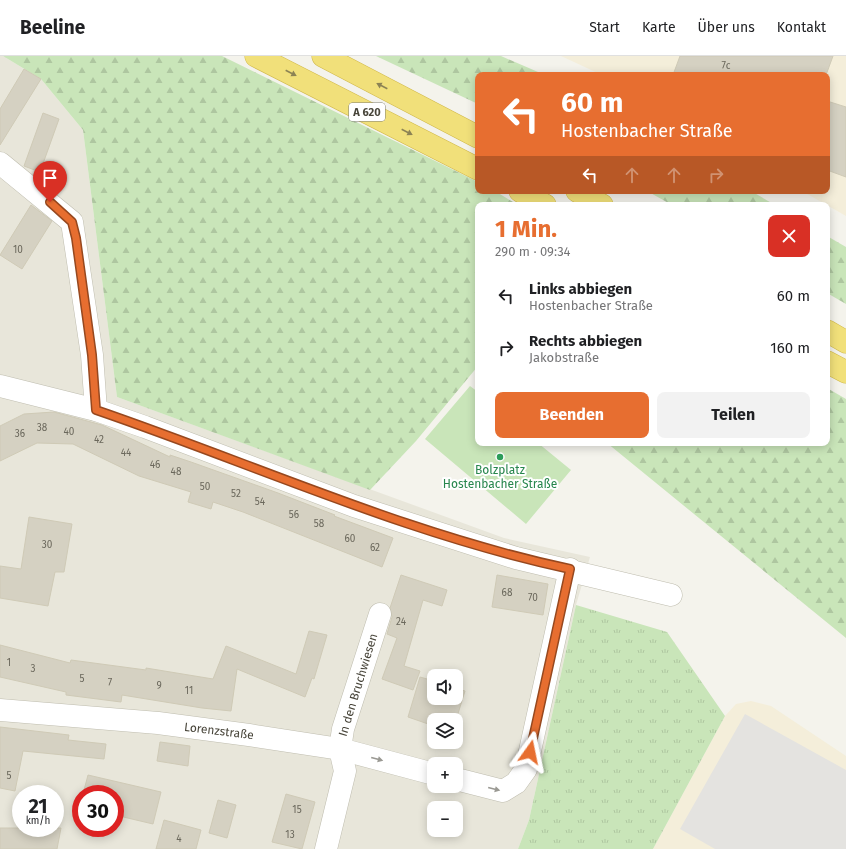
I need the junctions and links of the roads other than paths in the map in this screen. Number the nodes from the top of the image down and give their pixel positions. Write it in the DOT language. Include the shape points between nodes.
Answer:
graph roads {
  1 [pos="256,56"];
  2 [pos="323,56"];
  3 [pos="475,135"];
  4 [pos="0,163"];
  5 [pos="475,167"];
  6 [pos="525,194"];
  7 [pos="582,194"];
  8 [pos="540,202"];
  9 [pos="597,202"];
  10 [pos="830,333"];
  11 [pos="846,342"];
  12 [pos="830,364"];
  13 [pos="846,372"];
  14 [pos="0,386"];
  15 [pos="96,410"];
  16 [pos="570,569"];
  17 [pos="671,595"];
  18 [pos="380,614"];
  19 [pos="0,710"];
  20 [pos="340,748"];
  21 [pos="427,772"];
  22 [pos="463,781"];
  23 [pos="326,849"];
  1 -- 5 [label="highway, A 620, one-way"];
  3 -- 2 [label="highway, A 620, one-way"];
  4 -- 15 [label="street" via="72,222 91,348"];
  6 -- 8 [label="highway"];
  7 -- 9 [label="highway"];
  10 -- 11 [label="highway"];
  12 -- 13 [label="highway"];
  14 -- 15 [label="street"];
  15 -- 16 [label="street" via="354,506 516,558"];
  16 -- 17 [label="street"];
  22 -- 16 [label="street, one-way" via="503,791 516,783 526,769"];
  18 -- 20 [label="street, In den Bruchwiesen" via="345,722"];
  19 -- 20 [label="street, Lorenzstraße" via="158,723"];
  20 -- 21 [label="street, Lorenzstraße, one-way"];
  20 -- 23 [label="street, In den Bruchwiesen" via="345,772"];
}
